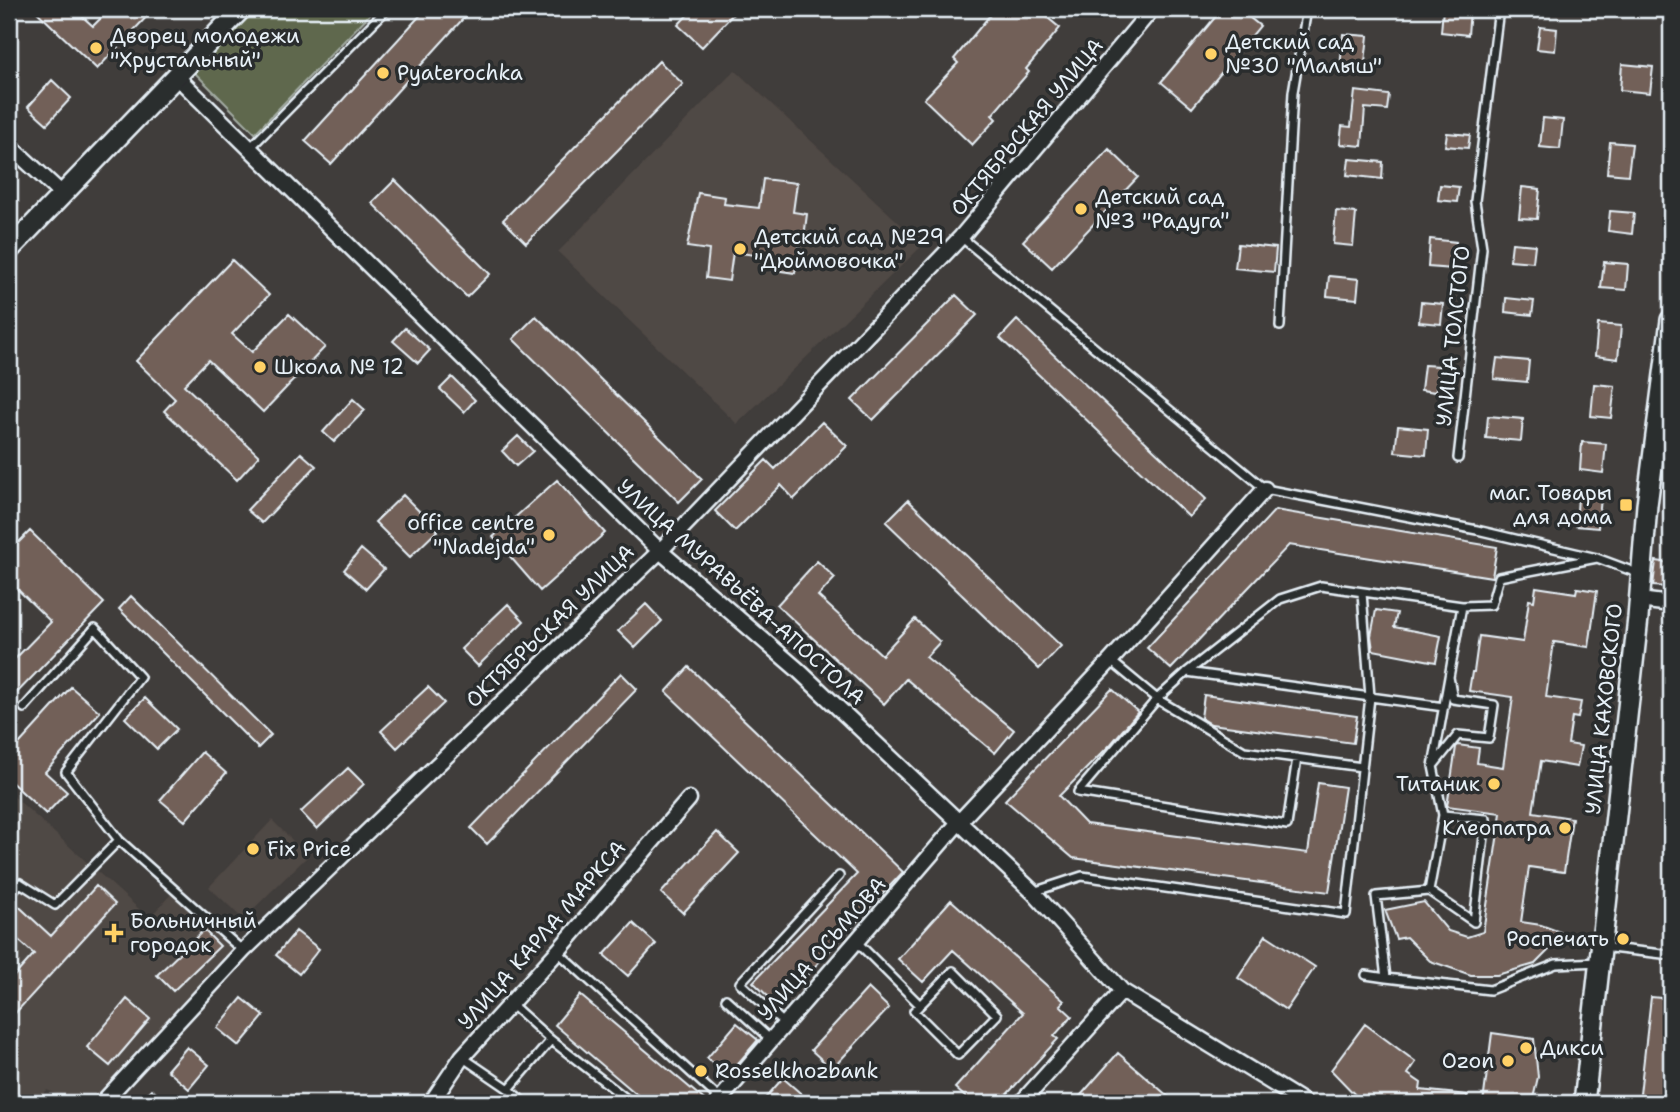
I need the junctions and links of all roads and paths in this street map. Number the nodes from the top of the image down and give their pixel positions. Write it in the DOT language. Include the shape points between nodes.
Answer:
graph roads {
  1 [pos="387,9"];
  2 [pos="1153,9"];
  3 [pos="1307,9"];
  4 [pos="1499,9"];
  5 [pos="238,10"];
  6 [pos="176,76"];
  7 [pos="9,145"];
  8 [pos="249,149"];
  9 [pos="62,194"];
  10 [pos="961,237"];
  11 [pos="9,250"];
  12 [pos="1671,320"];
  13 [pos="1280,326"];
  14 [pos="1458,458"];
  15 [pos="1265,489"];
  16 [pos="660,551"];
  17 [pos="1597,558"];
  18 [pos="1641,574"];
  19 [pos="1362,593"];
  20 [pos="1639,600"];
  21 [pos="1671,604"];
  22 [pos="1462,606"];
  23 [pos="1111,660"];
  24 [pos="1187,672"];
  25 [pos="1450,677"];
  26 [pos="1370,697"];
  27 [pos="1157,699"];
  28 [pos="1444,707"];
  29 [pos="24,708"];
  30 [pos="1297,758"];
  31 [pos="1362,766"];
  32 [pos="1433,766"];
  33 [pos="689,799"];
  34 [pos="1443,815"];
  35 [pos="959,822"];
  36 [pos="119,840"];
  37 [pos="839,876"];
  38 [pos="1429,891"];
  39 [pos="1034,892"];
  40 [pos="9,895"];
  41 [pos="856,941"];
  42 [pos="243,951"];
  43 [pos="558,951"];
  44 [pos="1600,954"];
  45 [pos="1671,955"];
  46 [pos="1366,975"];
  47 [pos="1386,978"];
  48 [pos="1122,991"];
  49 [pos="726,999"];
  50 [pos="511,1004"];
  51 [pos="920,1005"];
  52 [pos="785,1024"];
  53 [pos="551,1040"];
  54 [pos="771,1040"];
  55 [pos="462,1057"];
  56 [pos="509,1089"];
  57 [pos="718,1101"];
  58 [pos="102,1103"];
  59 [pos="431,1103"];
  60 [pos="524,1103"];
  61 [pos="625,1103"];
  62 [pos="1021,1103"];
  63 [pos="1305,1103"];
  64 [pos="1584,1103"];
  1 -- 8 [label="lane"];
  2 -- 10 [label="street, ОКТЯБРЬСКАЯ УЛИЦА"];
  3 -- 13 [label="lane" via="1293,92"];
  4 -- 14 [label="lane, УЛИЦА ТОЛСТОГО" via="1475,201 1482,248"];
  5 -- 6 [label="main road"];
  6 -- 8 [label="street, УЛИЦА МУРАВЬЁВА-АПОСТОЛА"];
  6 -- 9 [label="main road"];
  7 -- 9 [label="street"];
  8 -- 16 [label="street, УЛИЦА МУРАВЬЁВА-АПОСТОЛА"];
  9 -- 11 [label="main road"];
  10 -- 15 [label="lane"];
  10 -- 16 [label="street, ОКТЯБРЬСКАЯ УЛИЦА"];
  12 -- 18 [label="main road, УЛИЦА КАХОВСКОГО"];
  15 -- 17 [label="lane"];
  15 -- 23 [label="street, УЛИЦА ОСЬМОВА"];
  16 -- 35 [label="street, УЛИЦА МУРАВЬЁВА-АПОСТОЛА" via="797,669"];
  16 -- 42 [label="street, ОКТЯБРЬСКАЯ УЛИЦА"];
  17 -- 18 [label="lane"];
  17 -- 22 [label="lane" via="1499,577 1491,605"];
  18 -- 20 [label="main road, УЛИЦА КАХОВСКОГО"];
  19 -- 22 [label="lane"];
  19 -- 24 [label="lane" via="1321,586 1280,598"];
  19 -- 26 [label="lane"];
  20 -- 21 [label="street"];
  20 -- 44 [label="main road, УЛИЦА КАХОВСКОГО"];
  22 -- 25 [label="lane"];
  23 -- 27 [label="lane"];
  23 -- 35 [label="street, УЛИЦА ОСЬМОВА"];
  24 -- 26 [label="lane"];
  24 -- 27 [label="lane"];
  25 -- 28 [label="lane"];
  25 -- 32 [label="lane" via="1453,699 1494,705 1489,738 1458,735"];
  26 -- 28 [label="lane"];
  26 -- 31 [label="lane"];
  27 -- 30 [label="lane" via="1244,751"];
  27 -- 30 [label="lane" via="1078,792 1287,825"];
  28 -- 32 [label="lane"];
  29 -- 36 [label="lane" via="95,628 140,677 66,772"];
  30 -- 31 [label="lane"];
  31 -- 39 [label="lane" via="1346,914 1082,876"];
  32 -- 34 [label="lane"];
  33 -- 43 [label="street, УЛИЦА КАРЛА МАРКСА"];
  34 -- 38 [label="lane"];
  34 -- 38 [label="lane" via="1486,819 1474,922"];
  35 -- 39 [label="street, УЛИЦА МУРАВЬЁВА-АПОСТОЛА"];
  35 -- 41 [label="street, УЛИЦА ОСЬМОВА"];
  36 -- 40 [label="lane" via="55,905 20,883"];
  36 -- 42 [label="lane"];
  37 -- 52 [label="lane" via="740,983"];
  38 -- 47 [label="lane" via="1376,896"];
  39 -- 48 [label="street, УЛИЦА МУРАВЬЁВА-АПОСТОЛА"];
  41 -- 51 [label="lane"];
  41 -- 52 [label="street, УЛИЦА ОСЬМОВА"];
  42 -- 58 [label="street, ОКТЯБРЬСКАЯ УЛИЦА"];
  43 -- 50 [label="street, УЛИЦА КАРЛА МАРКСА"];
  43 -- 57 [label="lane"];
  44 -- 45 [label="lane"];
  44 -- 47 [label="lane" via="1556,964 1490,990"];
  44 -- 64 [label="main road, УЛИЦА КАХОВСКОГО"];
  46 -- 47 [label="lane"];
  48 -- 62 [label="street"];
  48 -- 63 [label="street, УЛИЦА МУРАВЬЁВА-АПОСТОЛА"];
  49 -- 54 [label="lane"];
  50 -- 53 [label="lane"];
  50 -- 55 [label="street, УЛИЦА КАРЛА МАРКСА"];
  51 -- 51 [label="lane" via="953,971 997,1015 958,1055 914,1011"];
  52 -- 54 [label="street, УЛИЦА ОСЬМОВА"];
  53 -- 56 [label="lane"];
  53 -- 61 [label="lane" via="628,1100"];
  54 -- 57 [label="street, УЛИЦА ОСЬМОВА"];
  55 -- 56 [label="lane"];
  55 -- 59 [label="street, УЛИЦА КАРЛА МАРКСА"];
  56 -- 60 [label="lane"];
}
